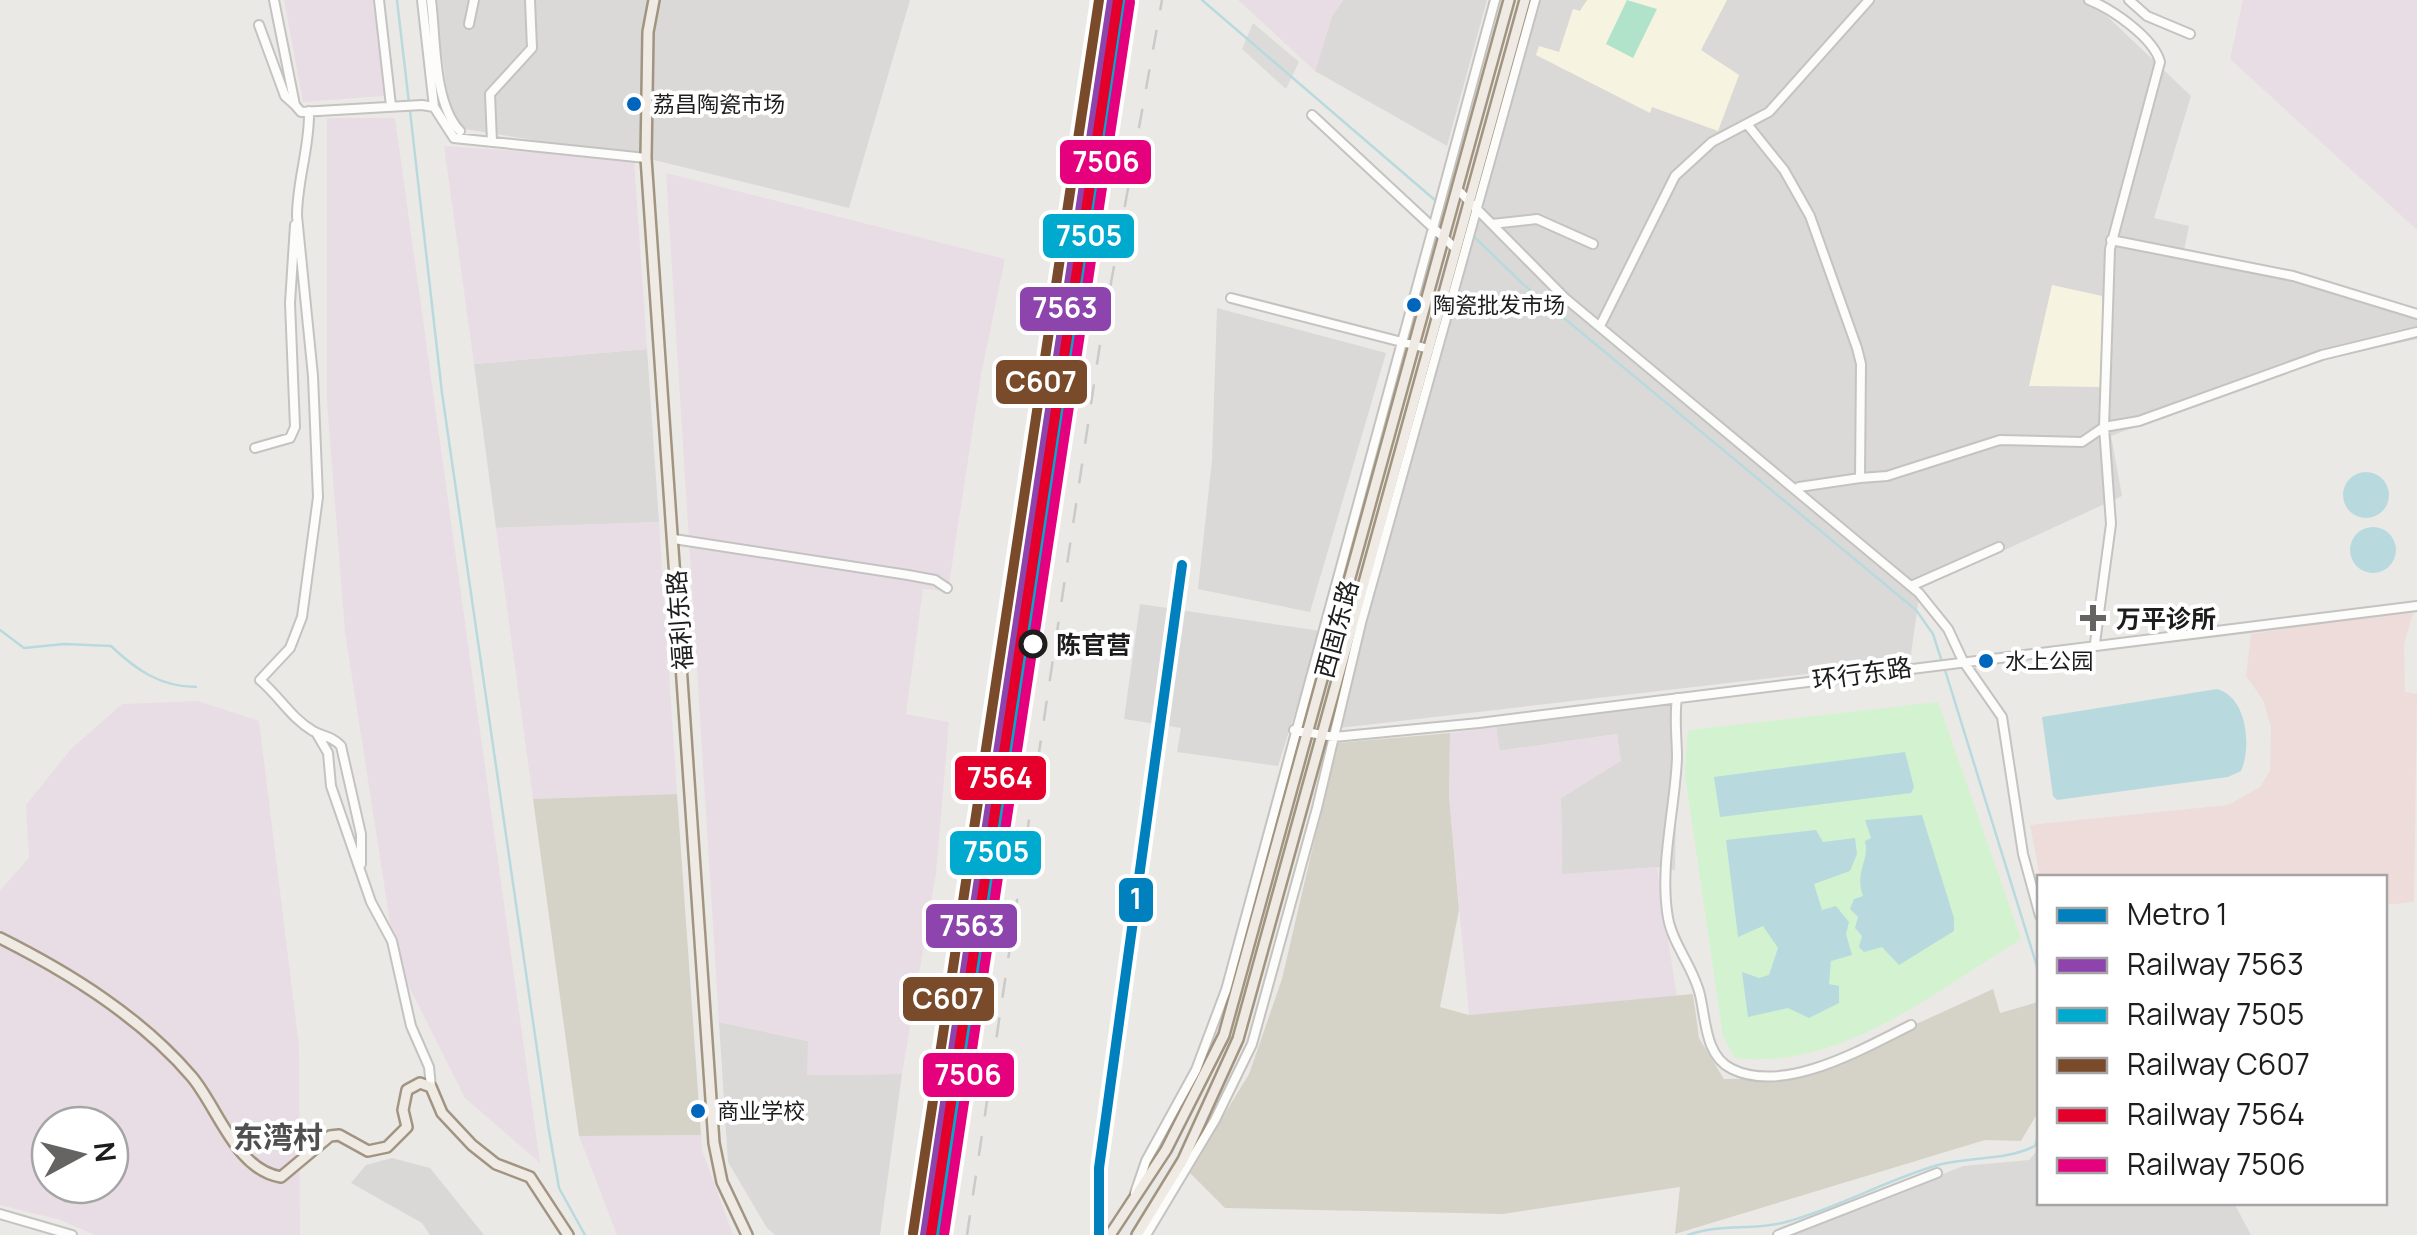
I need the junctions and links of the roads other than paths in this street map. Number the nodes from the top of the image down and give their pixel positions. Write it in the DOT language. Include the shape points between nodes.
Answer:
graph roads {
  1 [pos="274,0"];
  2 [pos="379,0"];
  3 [pos="422,0"];
  4 [pos="431,0"];
  5 [pos="474,0"];
  6 [pos="530,0"];
  7 [pos="654,0"];
  8 [pos="1496,0"];
  9 [pos="1509,0"];
  10 [pos="1525,0"];
  11 [pos="1535,0"];
  12 [pos="1869,0"];
  13 [pos="2089,0"];
  14 [pos="2129,0"];
  15 [pos="468,24"];
  16 [pos="259,25"];
  17 [pos="2190,34"];
  18 [pos="296,105"];
  19 [pos="396,106"];
  20 [pos="434,108"];
  21 [pos="310,111"];
  22 [pos="1312,114"];
  23 [pos="1747,124"];
  24 [pos="460,131"];
  25 [pos="492,142"];
  26 [pos="646,158"];
  27 [pos="1456,194"];
  28 [pos="1471,207"];
  29 [pos="298,216"];
  30 [pos="1492,224"];
  31 [pos="1440,230"];
  32 [pos="2111,240"];
  33 [pos="1594,244"];
  34 [pos="1460,245"];
  35 [pos="1230,298"];
  36 [pos="2417,314"];
  37 [pos="1600,326"];
  38 [pos="2417,332"];
  39 [pos="1401,342"];
  40 [pos="1414,345"];
  41 [pos="1428,349"];
  42 [pos="2104,427"];
  43 [pos="254,448"];
  44 [pos="1380,468"];
  45 [pos="1395,472"];
  46 [pos="1860,478"];
  47 [pos="1799,487"];
  48 [pos="674,539"];
  49 [pos="1999,547"];
  50 [pos="1911,586"];
  51 [pos="947,588"];
  52 [pos="2417,606"];
  53 [pos="2095,643"];
  54 [pos="1961,661"];
  55 [pos="1677,698"];
  56 [pos="1294,730"];
  57 [pos="317,734"];
  58 [pos="1308,734"];
  59 [pos="1322,736"];
  60 [pos="1334,737"];
  61 [pos="361,864"];
  62 [pos="2037,906"];
  63 [pos="0,938"];
  64 [pos="1911,1026"];
  65 [pos="431,1087"];
  66 [pos="1937,1173"];
  67 [pos="1130,1206"];
  68 [pos="0,1214"];
  69 [pos="72,1235"];
  70 [pos="568,1235"];
  71 [pos="747,1235"];
  72 [pos="1110,1235"];
  73 [pos="1137,1235"];
  74 [pos="1146,1235"];
  75 [pos="1778,1235"];
  1 -- 18 [label="street"];
  2 -- 19 [label="street"];
  3 -- 20 [label="street"];
  4 -- 24 [label="street" via="442,87"];
  5 -- 15 [label="street"];
  6 -- 25 [label="street" via="532,48 490,94"];
  7 -- 26 [label="main road, 福利东路"];
  8 -- 31 [label="street" via="1444,192"];
  9 -- 27 [label="main road, 西固东路"];
  10 -- 28 [label="main road, 西固东路"];
  11 -- 28 [label="street"];
  12 -- 23 [label="street" via="1769,112"];
  13 -- 32 [label="street" via="2155,49 2160,62"];
  14 -- 17 [label="street" via="2147,16"];
  16 -- 18 [label="street" via="285,96"];
  18 -- 21 [label="street"];
  19 -- 20 [label="street"];
  19 -- 21 [label="street"];
  20 -- 25 [label="street" via="454,138"];
  21 -- 29 [label="street"];
  22 -- 31 [label="street"];
  23 -- 37 [label="street" via="1698,151 1675,176"];
  23 -- 46 [label="street" via="1810,216 1857,348"];
  25 -- 26 [label="street"];
  26 -- 48 [label="main road, 福利东路"];
  27 -- 28 [label="street"];
  27 -- 31 [label="main road, 西固东路"];
  28 -- 30 [label="street"];
  28 -- 34 [label="main road, 西固东路"];
  29 -- 43 [label="street" via="290,290 295,426 290,438"];
  29 -- 57 [label="street" via="318,497 302,617 290,648 260,680"];
  30 -- 33 [label="street" via="1537,219"];
  30 -- 37 [label="street"];
  31 -- 34 [label="street"];
  31 -- 39 [label="street"];
  31 -- 40 [label="main road, 西固东路"];
  32 -- 36 [label="street" via="2293,276"];
  32 -- 42 [label="street"];
  34 -- 41 [label="main road, 西固东路"];
  34 -- 60 [label="street"];
  35 -- 39 [label="street"];
  37 -- 50 [label="street"];
  38 -- 42 [label="street" via="2322,355 2139,421"];
  39 -- 40 [label="street"];
  39 -- 56 [label="street"];
  40 -- 41 [label="street"];
  40 -- 44 [label="main road, 西固东路"];
  41 -- 45 [label="main road, 西固东路"];
  42 -- 46 [label="street" via="2082,442 2000,440 1887,476"];
  42 -- 53 [label="street" via="2111,524"];
  44 -- 45 [label="main road"];
  44 -- 58 [label="main road, 西固东路"];
  45 -- 59 [label="main road, 西固东路"];
  46 -- 47 [label="street"];
  48 -- 51 [label="street" via="908,575"];
  48 -- 71 [label="main road, 福利东路" via="714,1142 722,1182"];
  49 -- 50 [label="street"];
  50 -- 54 [label="street" via="1948,628"];
  52 -- 53 [label="street, 环行东路"];
  53 -- 54 [label="street, 环行东路"];
  54 -- 55 [label="street, 环行东路"];
  54 -- 62 [label="street" via="2002,717 2022,854"];
  55 -- 60 [label="street, 环行东路"];
  55 -- 64 [label="street" via="1668,921 1699,990 1714,1053 1734,1070 1790,1075"];
  56 -- 58 [label="street, 环行东路"];
  56 -- 67 [label="street" via="1214,1025"];
  57 -- 61 [label="street"];
  57 -- 61 [label="street" via="341,746 361,834"];
  58 -- 59 [label="street, 环行东路"];
  58 -- 67 [label="main road, 西固东路" via="1224,1035"];
  59 -- 60 [label="street, 环行东路"];
  59 -- 73 [label="main road, 西固东路" via="1238,1039 1183,1160"];
  60 -- 74 [label="street" via="1252,1044 1216,1120"];
  61 -- 65 [label="street" via="392,941"];
  63 -- 65 [label="main road" via="130,1016 192,1078 234,1141 267,1174 282,1176 330,1136 368,1151 387,1147 407,1127 407,1090 420,1083"];
  65 -- 70 [label="main road" via="442,1113 472,1145 496,1164 530,1177"];
  66 -- 75 [label="street"];
  67 -- 72 [label="main road, 西固东路"];
  68 -- 69 [label="street"];
}
